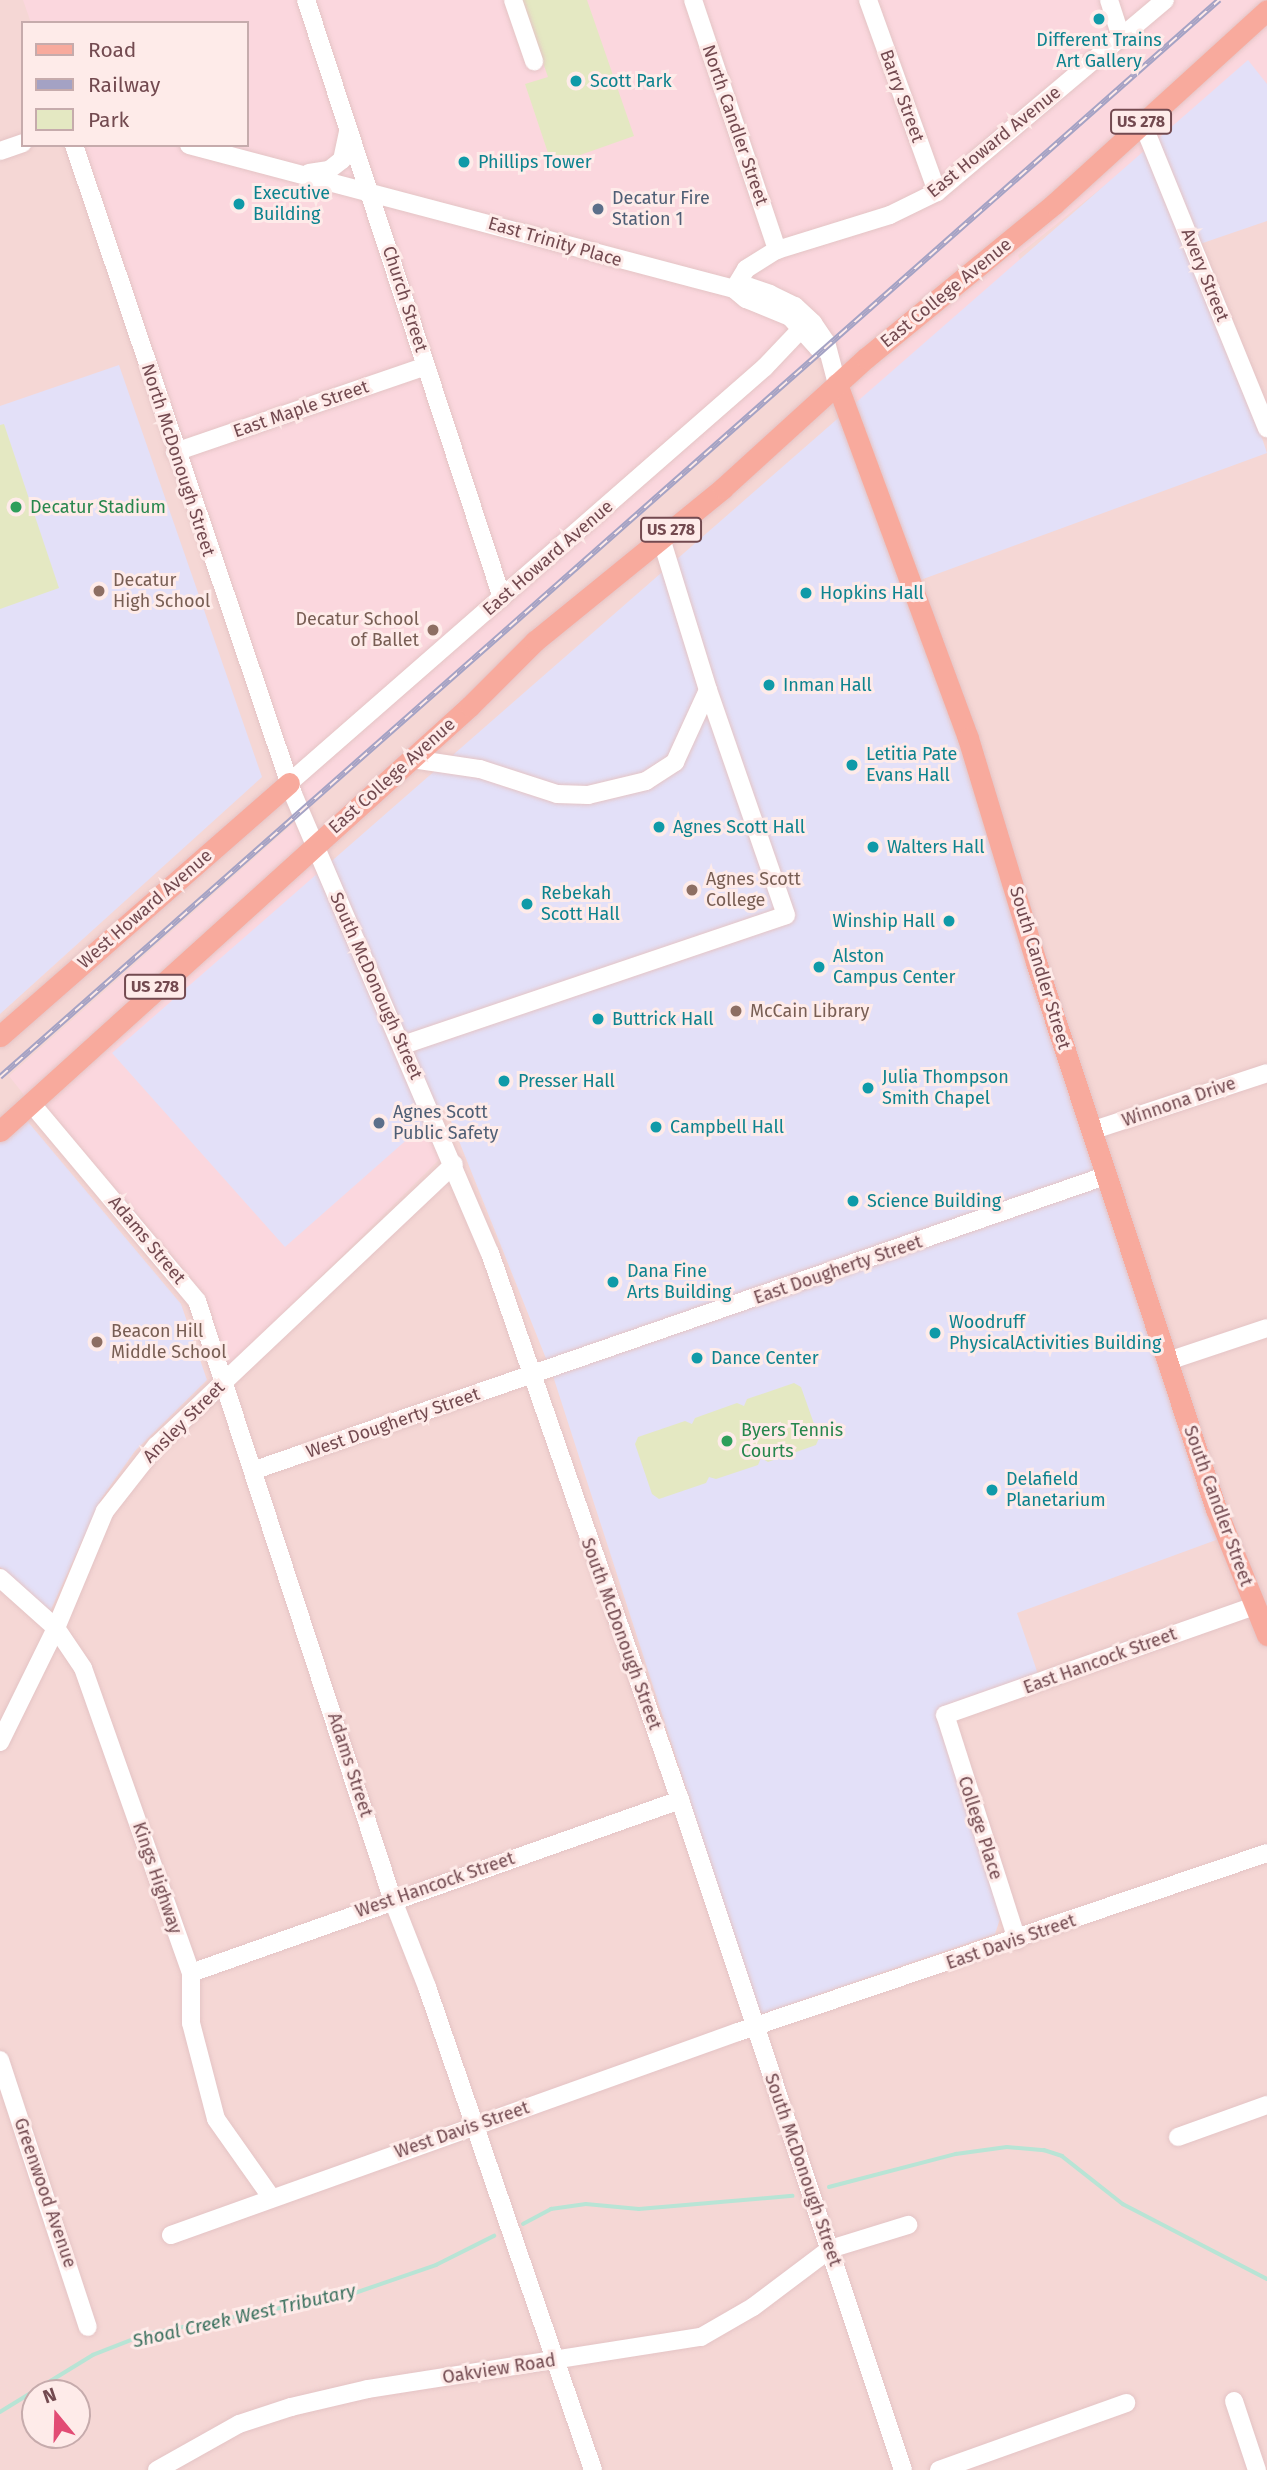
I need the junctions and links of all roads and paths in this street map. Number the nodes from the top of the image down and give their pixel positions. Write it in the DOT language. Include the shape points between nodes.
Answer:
graph roads {
  1 [pos="306,0"];
  2 [pos="513,0"];
  3 [pos="693,0"];
  4 [pos="867,0"];
  5 [pos="1109,0"];
  6 [pos="1165,0"];
  7 [pos="1267,10"];
  8 [pos="1121,37"];
  9 [pos="534,61"];
  10 [pos="1142,122"];
  11 [pos="348,128"];
  12 [pos="21,145"];
  13 [pos="75,147"];
  14 [pos="197,147"];
  15 [pos="0,151"];
  16 [pos="297,173"];
  17 [pos="369,191"];
  18 [pos="937,192"];
  19 [pos="773,253"];
  20 [pos="738,290"];
  21 [pos="770,294"];
  22 [pos="795,323"];
  23 [pos="825,349"];
  24 [pos="426,366"];
  25 [pos="837,384"];
  26 [pos="1267,429"];
  27 [pos="175,452"];
  28 [pos="661,538"];
  29 [pos="502,598"];
  30 [pos="708,690"];
  31 [pos="412,759"];
  32 [pos="289,783"];
  33 [pos="300,812"];
  34 [pos="313,846"];
  35 [pos="0,1036"];
  36 [pos="403,1045"];
  37 [pos="1267,1073"];
  38 [pos="31,1103"];
  39 [pos="0,1131"];
  40 [pos="1091,1131"];
  41 [pos="454,1164"];
  42 [pos="1105,1176"];
  43 [pos="1267,1328"];
  44 [pos="1168,1361"];
  45 [pos="530,1376"];
  46 [pos="224,1380"];
  47 [pos="255,1470"];
  48 [pos="0,1578"];
  49 [pos="1254,1606"];
  50 [pos="55,1628"];
  51 [pos="1267,1635"];
  52 [pos="945,1715"];
  53 [pos="0,1742"];
  54 [pos="680,1800"];
  55 [pos="1267,1853"];
  56 [pos="393,1899"];
  57 [pos="1017,1940"];
  58 [pos="191,1973"];
  59 [pos="754,2027"];
  60 [pos="0,2060"];
  61 [pos="1267,2105"];
  62 [pos="474,2127"];
  63 [pos="1178,2137"];
  64 [pos="271,2197"];
  65 [pos="908,2225"];
  66 [pos="171,2235"];
  67 [pos="830,2249"];
  68 [pos="88,2327"];
  69 [pos="556,2361"];
  70 [pos="1234,2401"];
  71 [pos="1126,2403"];
  72 [pos="157,2470"];
  73 [pos="593,2470"];
  74 [pos="903,2470"];
  75 [pos="939,2470"];
  76 [pos="1257,2470"];
  1 -- 11 [label="street, Church Street"];
  2 -- 9 [label="street"];
  3 -- 19 [label="street, North Candler Street"];
  4 -- 18 [label="street, Barry Street"];
  5 -- 8 [label="street"];
  6 -- 8 [label="street, East Howard Avenue"];
  7 -- 10 [label="main road, East College Avenue / US 278"];
  8 -- 18 [label="street, East Howard Avenue"];
  10 -- 25 [label="main road, East College Avenue / US 278" via="1054,204"];
  10 -- 26 [label="street, Avery Street"];
  11 -- 16 [label="street" via="345,153 337,165"];
  11 -- 17 [label="street, Church Street"];
  12 -- 15 [label="street"];
  13 -- 27 [label="street, North McDonough Street"];
  14 -- 16 [label="street, East Trinity Place"];
  16 -- 17 [label="street, East Trinity Place"];
  17 -- 20 [label="street, East Trinity Place"];
  17 -- 24 [label="street, Church Street"];
  18 -- 19 [label="street, East Howard Avenue" via="890,215"];
  19 -- 20 [label="street, East Howard Avenue" via="746,269"];
  19 -- 21 [label="street, North Candler Street"];
  20 -- 21 [label="street, East Trinity Place" via="750,287"];
  20 -- 22 [label="street, East Trinity Place" via="746,299"];
  21 -- 23 [label="street, East Trinity Place" via="795,306 813,323"];
  22 -- 23 [label="street" via="818,348"];
  22 -- 29 [label="street, East Howard Avenue" via="765,367"];
  23 -- 25 [label="street, South Candler Street"];
  24 -- 27 [label="street, East Maple Street"];
  24 -- 29 [label="street, Church Street"];
  25 -- 28 [label="main road, East College Avenue / US 278"];
  25 -- 40 [label="main road, South Candler Street" via="968,738"];
  27 -- 32 [label="street, North McDonough Street"];
  28 -- 30 [label="street"];
  28 -- 31 [label="main road, East College Avenue / US 278" via="537,655 470,706"];
  29 -- 32 [label="street, East Howard Avenue"];
  30 -- 31 [label="street" via="675,762 663,773 624,789 558,794 480,769"];
  30 -- 36 [label="street" via="786,915"];
  31 -- 34 [label="main road, East College Avenue / US 278"];
  32 -- 33 [label="street, North McDonough Street"];
  32 -- 35 [label="main road, West Howard Avenue"];
  33 -- 34 [label="street, South McDonough Street"];
  34 -- 36 [label="street, South McDonough Street"];
  34 -- 38 [label="main road, US 278"];
  36 -- 41 [label="street, South McDonough Street"];
  37 -- 40 [label="street, Winnona Drive"];
  38 -- 39 [label="main road, US 278"];
  38 -- 46 [label="street, Adams Street" via="188,1288 197,1301"];
  40 -- 42 [label="main road, South Candler Street"];
  41 -- 45 [label="street, South McDonough Street"];
  41 -- 46 [label="street, Ansley Street"];
  42 -- 44 [label="main road, South Candler Street"];
  42 -- 45 [label="street, East Dougherty Street"];
  43 -- 44 [label="street"];
  44 -- 49 [label="main road, South Candler Street"];
  45 -- 47 [label="street, West Dougherty Street"];
  45 -- 54 [label="street, South McDonough Street"];
  46 -- 47 [label="street, Adams Street"];
  46 -- 50 [label="street, Ansley Street" via="156,1446 105,1511"];
  47 -- 56 [label="street, Adams Street"];
  48 -- 50 [label="street, Kings Highway"];
  49 -- 51 [label="main road, South Candler Street"];
  49 -- 52 [label="street, East Hancock Street"];
  50 -- 53 [label="street, Ansley Street"];
  50 -- 58 [label="street, Kings Highway" via="83,1668"];
  52 -- 57 [label="street, College Place"];
  54 -- 56 [label="street, West Hancock Street"];
  54 -- 59 [label="street, South McDonough Street"];
  55 -- 57 [label="street, East Davis Street"];
  56 -- 58 [label="street, West Hancock Street"];
  56 -- 62 [label="street, Adams Street"];
  57 -- 59 [label="street, East Davis Street"];
  58 -- 64 [label="street, Kings Highway" via="191,2023 216,2119"];
  59 -- 62 [label="street, West Davis Street"];
  59 -- 67 [label="street, South McDonough Street"];
  60 -- 68 [label="street, Greenwood Avenue"];
  61 -- 63 [label="street"];
  62 -- 64 [label="street, West Davis Street"];
  62 -- 69 [label="street, Adams Street"];
  64 -- 66 [label="street, West Davis Street"];
  65 -- 67 [label="street, Oakview Road"];
  67 -- 69 [label="street, Oakview Road" via="753,2307 701,2337"];
  67 -- 74 [label="street, South McDonough Street"];
  69 -- 72 [label="street, Oakview Road" via="368,2389 291,2407 239,2424"];
  69 -- 73 [label="street, Adams Street"];
  70 -- 76 [label="street"];
  71 -- 75 [label="street"];
}
